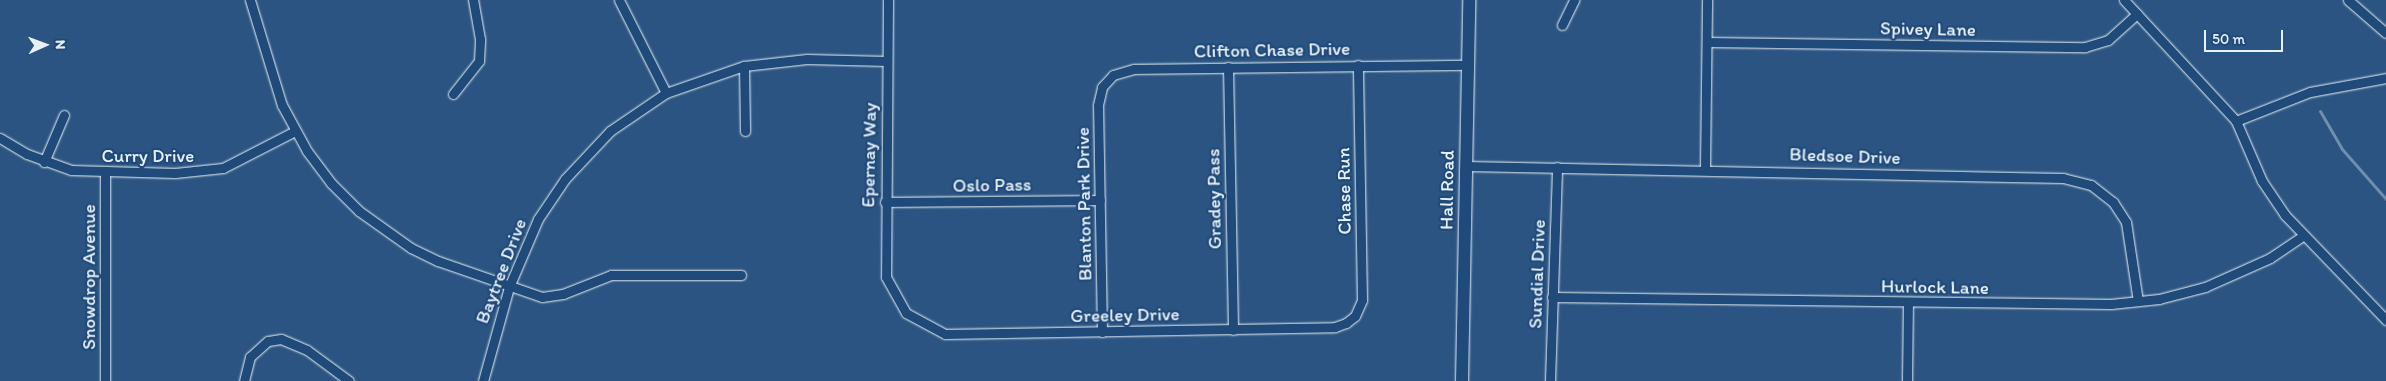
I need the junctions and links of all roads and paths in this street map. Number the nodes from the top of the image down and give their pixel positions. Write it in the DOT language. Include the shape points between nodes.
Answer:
graph roads {
  1 [pos="250,0"];
  2 [pos="473,0"];
  3 [pos="619,0"];
  4 [pos="888,0"];
  5 [pos="1469,0"];
  6 [pos="1574,0"];
  7 [pos="1707,0"];
  8 [pos="2124,0"];
  9 [pos="2348,0"];
  10 [pos="2137,14"];
  11 [pos="1562,25"];
  12 [pos="2386,33"];
  13 [pos="1706,42"];
  14 [pos="887,60"];
  15 [pos="1358,65"];
  16 [pos="1468,65"];
  17 [pos="744,66"];
  18 [pos="1228,67"];
  19 [pos="2386,78"];
  20 [pos="666,93"];
  21 [pos="453,94"];
  22 [pos="1098,105"];
  23 [pos="64,114"];
  24 [pos="2236,122"];
  25 [pos="295,131"];
  26 [pos="745,131"];
  27 [pos="0,138"];
  28 [pos="44,162"];
  29 [pos="1466,166"];
  30 [pos="1557,168"];
  31 [pos="1705,168"];
  32 [pos="104,173"];
  33 [pos="1100,200"];
  34 [pos="885,202"];
  35 [pos="2304,236"];
  36 [pos="741,275"];
  37 [pos="509,286"];
  38 [pos="1552,297"];
  39 [pos="2138,300"];
  40 [pos="1908,303"];
  41 [pos="900,307"];
  42 [pos="1355,316"];
  43 [pos="2386,320"];
  44 [pos="1232,330"];
  45 [pos="1102,332"];
  46 [pos="105,381"];
  47 [pos="244,381"];
  48 [pos="349,381"];
  49 [pos="483,381"];
  50 [pos="1462,381"];
  51 [pos="1550,381"];
  52 [pos="1907,381"];
  1 -- 25 [label="street" via="260,42"];
  2 -- 21 [label="street" via="480,38 479,61"];
  3 -- 20 [label="street"];
  4 -- 14 [label="street, Epernay Way"];
  5 -- 16 [label="street, Hall Road"];
  6 -- 11 [label="street"];
  7 -- 13 [label="street"];
  8 -- 10 [label="street"];
  9 -- 12 [label="street"];
  10 -- 13 [label="street, Spivey Lane" via="2108,40 2085,47"];
  10 -- 24 [label="street"];
  13 -- 31 [label="street"];
  14 -- 17 [label="street, Baytree Drive" via="807,59"];
  14 -- 34 [label="street, Epernay Way"];
  15 -- 16 [label="street, Clifton Chase Drive"];
  15 -- 18 [label="street, Clifton Chase Drive"];
  15 -- 42 [label="street, Chase Run" via="1362,300"];
  16 -- 29 [label="street, Hall Road"];
  17 -- 20 [label="street, Baytree Drive"];
  17 -- 26 [label="street"];
  18 -- 22 [label="street, Clifton Chase Drive" via="1125,70 1114,74 1102,87"];
  18 -- 44 [label="street, Gradey Pass"];
  19 -- 24 [label="street" via="2310,92"];
  20 -- 37 [label="street, Baytree Drive" via="610,131 565,179 538,219"];
  22 -- 33 [label="street, Blanton Park Drive"];
  23 -- 28 [label="street"];
  24 -- 35 [label="street" via="2262,181"];
  25 -- 32 [label="street, Curry Drive" via="223,168 208,172"];
  25 -- 37 [label="street" via="331,183 393,237 438,261"];
  27 -- 28 [label="street, Curry Drive"];
  28 -- 32 [label="street, Curry Drive" via="71,170"];
  29 -- 30 [label="street, Bledsoe Drive"];
  29 -- 50 [label="street, Hall Road"];
  30 -- 31 [label="street, Bledsoe Drive"];
  30 -- 38 [label="street, Sundial Drive"];
  31 -- 39 [label="street, Bledsoe Drive" via="2063,178 2090,185 2113,202 2126,222"];
  32 -- 46 [label="street, Snowdrop Avenue"];
  33 -- 34 [label="street, Oslo Pass"];
  33 -- 45 [label="street, Blanton Park Drive"];
  34 -- 41 [label="street, Epernay Way" via="886,277"];
  35 -- 39 [label="street, Hurlock Lane" via="2270,258 2205,287"];
  35 -- 43 [label="street"];
  36 -- 37 [label="street" via="611,275 552,298"];
  37 -- 49 [label="street, Baytree Drive"];
  38 -- 40 [label="street, Hurlock Lane"];
  38 -- 51 [label="street, Sundial Drive"];
  39 -- 40 [label="street, Hurlock Lane" via="2076,305"];
  40 -- 52 [label="street"];
  41 -- 45 [label="street, Greeley Drive" via="918,323 945,334"];
  42 -- 44 [label="street, Greeley Drive" via="1335,328"];
  44 -- 45 [label="street, Greeley Drive"];
  47 -- 48 [label="street" via="250,357 268,341 287,340"];
}
